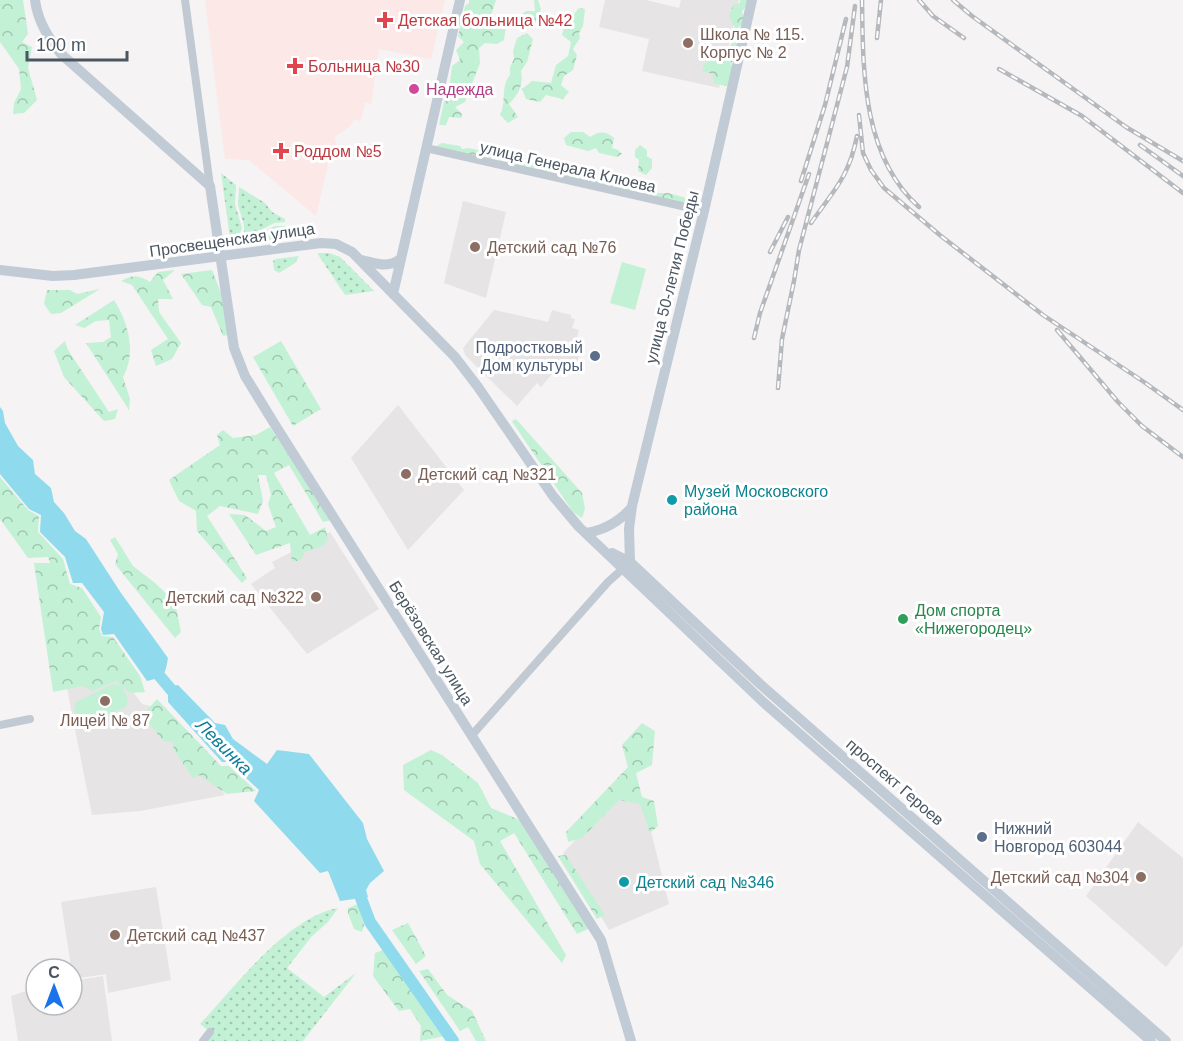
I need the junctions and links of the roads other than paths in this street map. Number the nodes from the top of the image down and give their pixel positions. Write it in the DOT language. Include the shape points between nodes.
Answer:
graph roads {
  1 [pos="35,0"];
  2 [pos="185,0"];
  3 [pos="460,0"];
  4 [pos="752,0"];
  5 [pos="426,148"];
  6 [pos="210,186"];
  7 [pos="704,211"];
  8 [pos="220,256"];
  9 [pos="400,259"];
  10 [pos="362,260"];
  11 [pos="0,270"];
  12 [pos="393,294"];
  13 [pos="632,506"];
  14 [pos="586,533"];
  15 [pos="627,566"];
  16 [pos="30,719"];
  17 [pos="0,725"];
  18 [pos="472,735"];
  19 [pos="210,1032"];
  20 [pos="203,1041"];
  21 [pos="631,1041"];
  22 [pos="1151,1041"];
  23 [pos="1166,1041"];
  1 -- 6 [label="main road" via="46,34 61,54"];
  2 -- 6 [label="street"];
  3 -- 5 [label="main road"];
  4 -- 7 [label="main road, улица 50-летия Победы"];
  5 -- 7 [label="street, улица Генерала Клюева"];
  5 -- 9 [label="main road"];
  6 -- 8 [label="main road, Берёзовская улица"];
  7 -- 13 [label="main road, улица 50-летия Победы"];
  8 -- 10 [label="main road, Просвещенская улица" via="321,243 341,246"];
  8 -- 11 [label="main road, Просвещенская улица" via="74,275"];
  8 -- 18 [label="main road, Берёзовская улица" via="231,338 245,376"];
  9 -- 10 [label="main road" via="387,265"];
  9 -- 12 [label="main road"];
  10 -- 12 [label="main road, Просвещенская улица"];
  12 -- 14 [label="main road, Просвещенская улица" via="467,372 565,513"];
  13 -- 14 [label="main road" via="612,524"];
  13 -- 15 [label="main road, улица 50-летия Победы"];
  14 -- 15 [label="main road, проспект Героев"];
  15 -- 18 [label="street" via="608,582"];
  15 -- 22 [label="main road, проспект Героев" via="762,701"];
  15 -- 23 [label="main road, проспект Героев"];
  16 -- 17 [label="street"];
  18 -- 21 [label="main road, Берёзовская улица" via="601,939"];
  19 -- 20 [label="street"];
}
